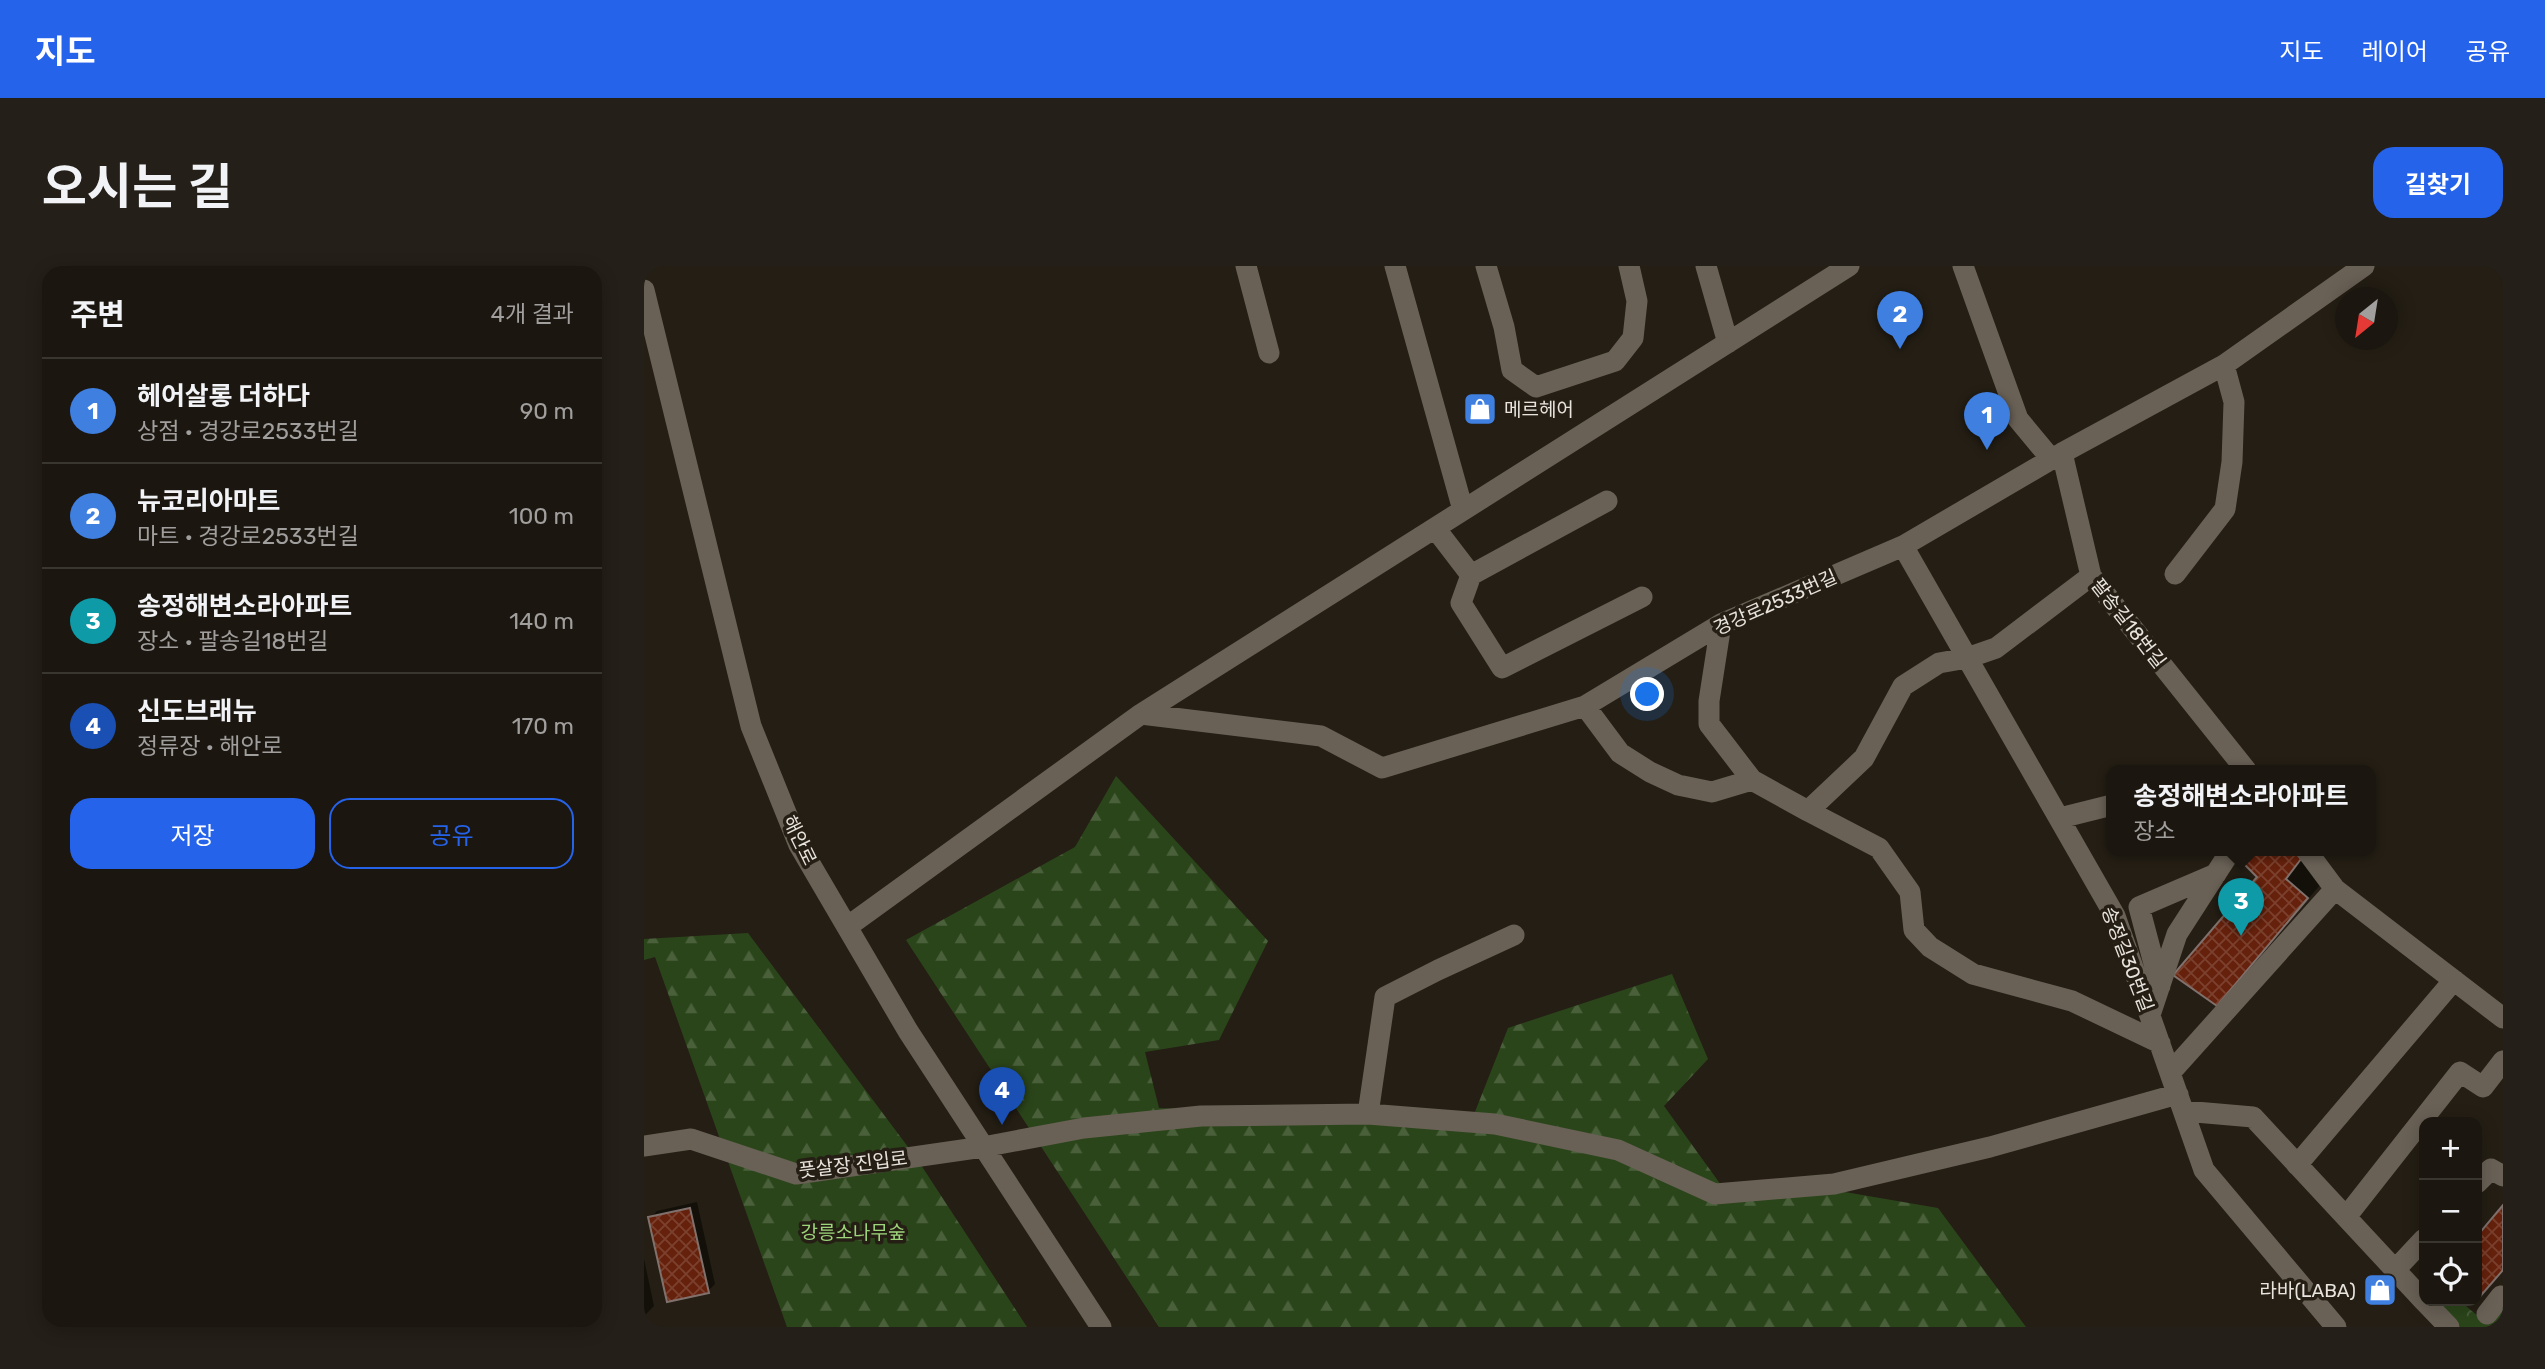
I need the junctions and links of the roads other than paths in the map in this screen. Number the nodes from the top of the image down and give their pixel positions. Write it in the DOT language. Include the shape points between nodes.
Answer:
graph roads {
  1 [pos="1246,266"];
  2 [pos="1395,266"];
  3 [pos="1486,266"];
  4 [pos="1629,266"];
  5 [pos="1706,266"];
  6 [pos="1849,266"];
  7 [pos="1963,266"];
  8 [pos="2364,266"];
  9 [pos="644,290"];
  10 [pos="1728,342"];
  11 [pos="1269,353"];
  12 [pos="2224,365"];
  13 [pos="2057,456"];
  14 [pos="1608,501"];
  15 [pos="1463,510"];
  16 [pos="1435,528"];
  17 [pos="1903,546"];
  18 [pos="2175,574"];
  19 [pos="1471,575"];
  20 [pos="2091,576"];
  21 [pos="1642,597"];
  22 [pos="1721,624"];
  23 [pos="1967,658"];
  24 [pos="1585,706"];
  25 [pos="1141,714"];
  26 [pos="2242,765"];
  27 [pos="1752,780"];
  28 [pos="2106,806"];
  29 [pos="1808,811"];
  30 [pos="2060,818"];
  31 [pos="2228,856"];
  32 [pos="2310,856"];
  33 [pos="2216,874"];
  34 [pos="2335,889"];
  35 [pos="846,927"];
  36 [pos="1514,935"];
  37 [pos="2455,980"];
  38 [pos="2160,986"];
  39 [pos="2150,1015"];
  40 [pos="2503,1018"];
  41 [pos="2160,1043"];
  42 [pos="2503,1061"];
  43 [pos="2170,1073"];
  44 [pos="2181,1103"];
  45 [pos="1368,1114"];
  46 [pos="644,1146"];
  47 [pos="983,1147"];
  48 [pos="2297,1165"];
  49 [pos="2503,1175"];
  50 [pos="2480,1180"];
  51 [pos="2346,1217"];
  52 [pos="2420,1243"];
  53 [pos="2395,1270"];
  54 [pos="2419,1296"];
  55 [pos="2503,1298"];
  56 [pos="2429,1306"];
  57 [pos="2487,1314"];
  58 [pos="1101,1327"];
  59 [pos="2336,1327"];
  60 [pos="2449,1327"];
  1 -- 11 [label="street"];
  2 -- 15 [label="street"];
  3 -- 4 [label="street" via="1512,370 1536,387 1615,361 1633,338 1637,301"];
  5 -- 10 [label="street"];
  6 -- 10 [label="street"];
  7 -- 13 [label="street" via="2018,419"];
  8 -- 12 [label="street, 경강로2533번길"];
  9 -- 35 [label="street, 해안로" via="751,726 799,845"];
  10 -- 15 [label="street"];
  12 -- 13 [label="street, 경강로2533번길"];
  12 -- 18 [label="street" via="2234,402 2225,509"];
  13 -- 17 [label="street, 경강로2533번길"];
  13 -- 20 [label="street, 팔송길18번길"];
  14 -- 19 [label="street"];
  15 -- 16 [label="street"];
  16 -- 19 [label="street"];
  16 -- 25 [label="street"];
  17 -- 22 [label="street, 경강로2533번길"];
  17 -- 23 [label="street, 송정길30번길"];
  19 -- 21 [label="street" via="1461,603 1502,668"];
  20 -- 23 [label="street" via="1996,648"];
  20 -- 26 [label="street, 팔송길18번길"];
  22 -- 24 [label="street, 경강로2533번길"];
  22 -- 27 [label="street" via="1709,724"];
  23 -- 29 [label="street" via="1939,663 1903,686 1864,758"];
  23 -- 30 [label="street, 송정길30번길"];
  24 -- 25 [label="street, 경강로2533번길" via="1382,768 1321,736"];
  24 -- 27 [label="street" via="1620,753 1678,785 1712,792"];
  25 -- 35 [label="street"];
  27 -- 29 [label="street"];
  28 -- 30 [label="street"];
  29 -- 41 [label="street" via="1879,848 1910,892 1914,930 1930,947 1973,974 2072,1001"];
  30 -- 39 [label="street, 송정길30번길" via="2115,916"];
  31 -- 33 [label="street"];
  32 -- 34 [label="street"];
  33 -- 38 [label="street" via="2178,934"];
  33 -- 38 [label="street" via="2139,907"];
  34 -- 37 [label="street"];
  34 -- 43 [label="street"];
  35 -- 47 [label="street, 해안로"];
  36 -- 45 [label="street" via="1385,997"];
  37 -- 40 [label="street"];
  37 -- 48 [label="street"];
  38 -- 39 [label="street"];
  39 -- 41 [label="street, 송정길30번길"];
  41 -- 43 [label="street, 송정길30번길"];
  42 -- 51 [label="street" via="2483,1087 2460,1072"];
  43 -- 44 [label="street, 송정길30번길"];
  44 -- 45 [label="street, 풋살장 진입로" via="1834,1184 1715,1194 1618,1150 1495,1124"];
  44 -- 48 [label="street" via="2253,1117"];
  44 -- 59 [label="street, 송정길30번길" via="2204,1170"];
  45 -- 47 [label="street, 풋살장 진입로" via="1201,1116 1084,1128"];
  46 -- 47 [label="street, 풋살장 진입로" via="691,1139 796,1174"];
  47 -- 58 [label="street, 해안로"];
  48 -- 51 [label="street"];
  49 -- 50 [label="street" via="2491,1169"];
  51 -- 53 [label="street"];
  52 -- 53 [label="street"];
  53 -- 54 [label="street"];
  55 -- 57 [label="street"];
  56 -- 60 [label="street"];
}
